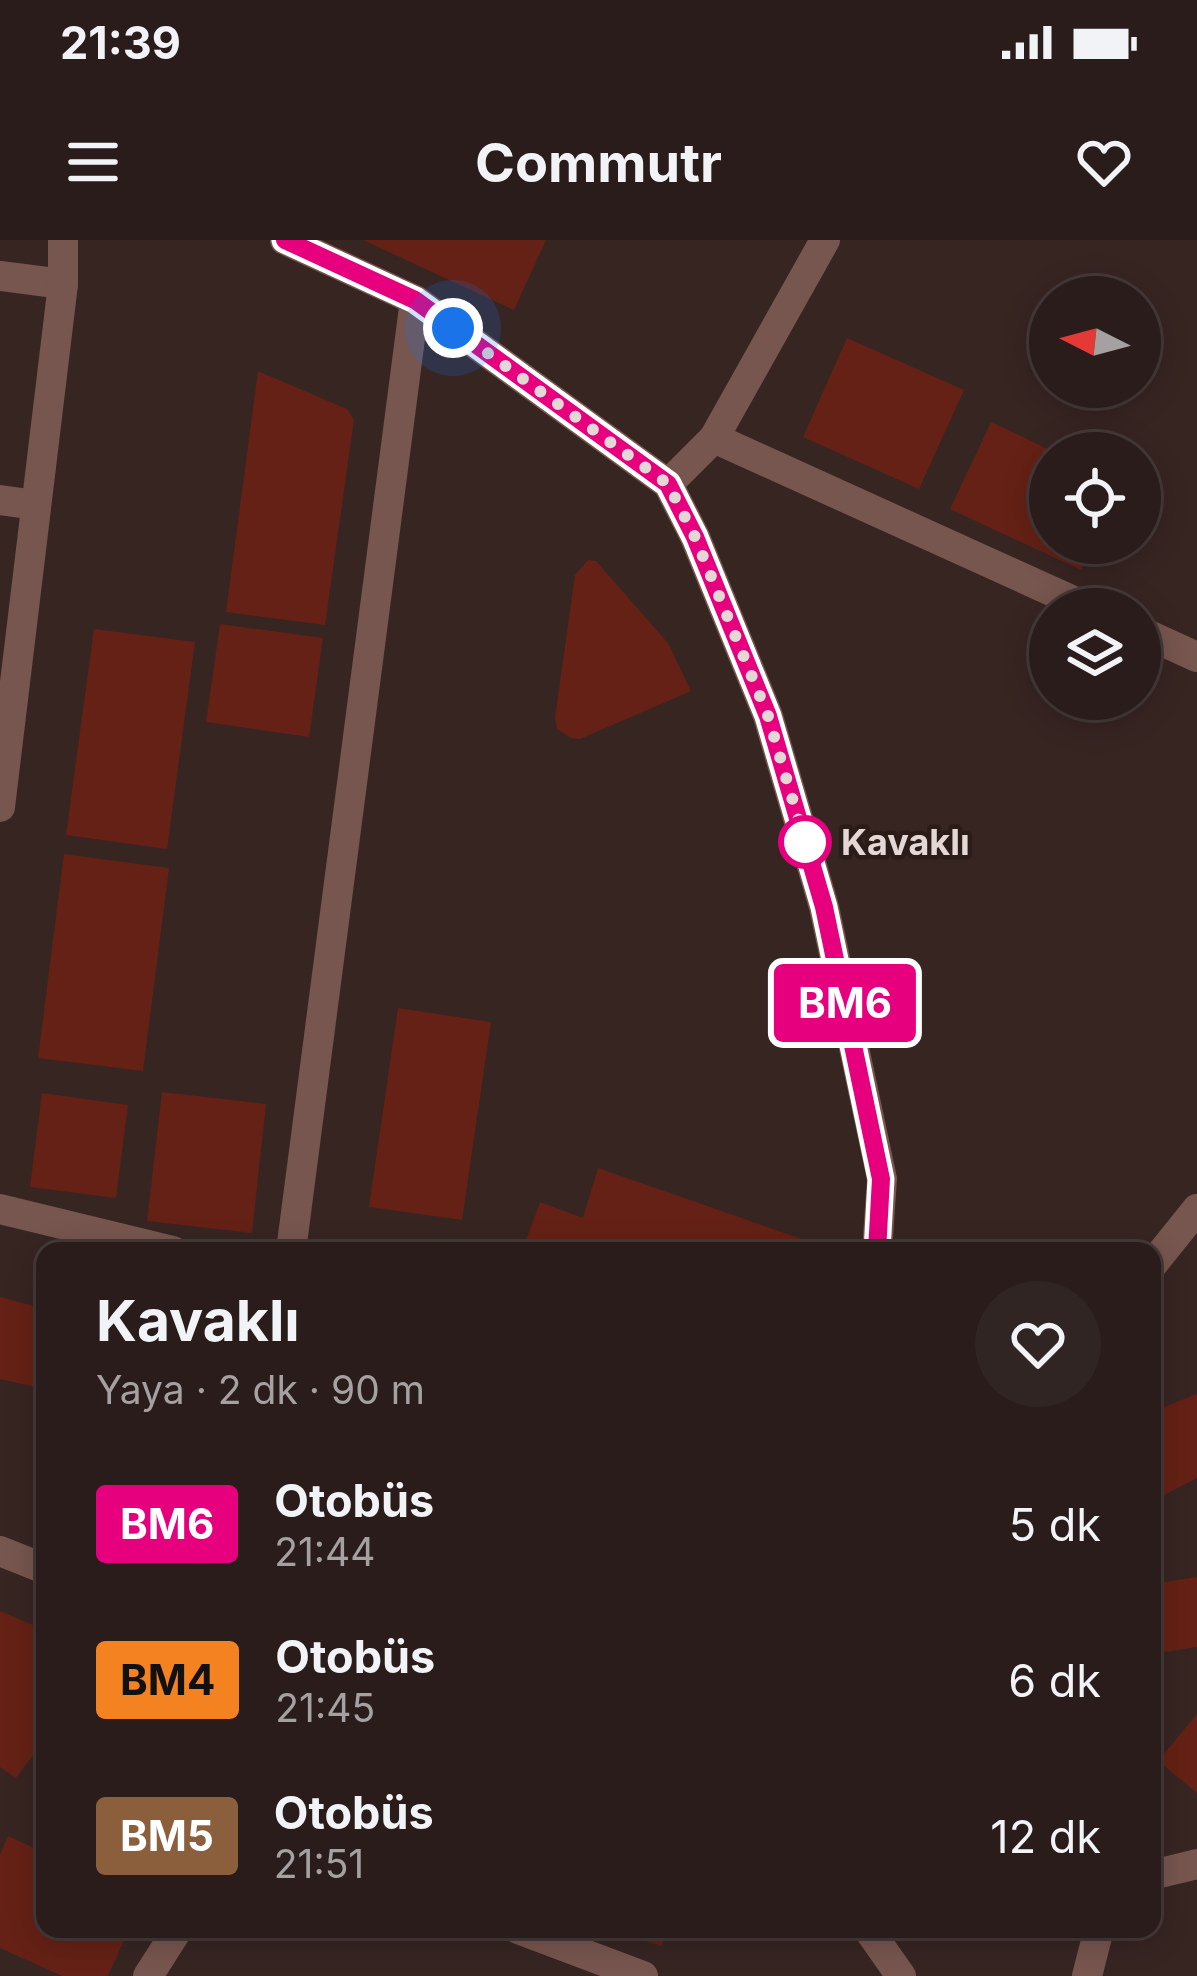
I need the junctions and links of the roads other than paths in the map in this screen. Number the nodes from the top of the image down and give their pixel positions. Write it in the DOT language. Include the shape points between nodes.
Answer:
graph roads {
  1 [pos="63,240"];
  2 [pos="285,240"];
  3 [pos="825,240"];
  4 [pos="0,276"];
  5 [pos="63,284"];
  6 [pos="415,300"];
  7 [pos="714,438"];
  8 [pos="668,484"];
  9 [pos="0,500"];
  10 [pos="36,505"];
  11 [pos="1045,588"];
  12 [pos="1161,641"];
  13 [pos="1197,657"];
  14 [pos="0,807"];
  15 [pos="0,1209"];
  16 [pos="1197,1209"];
  17 [pos="136,1242"];
  18 [pos="292,1242"];
  19 [pos="878,1242"];
  20 [pos="1161,1254"];
  21 [pos="0,1551"];
  22 [pos="36,1565"];
  23 [pos="1197,1864"];
  24 [pos="1161,1873"];
  25 [pos="172,1938"];
  26 [pos="542,1938"];
  27 [pos="874,1938"];
  28 [pos="1098,1938"];
  29 [pos="148,1976"];
  30 [pos="643,1976"];
  31 [pos="901,1976"];
  32 [pos="1087,1976"];
  1 -- 5 [label="street"];
  2 -- 6 [label="street"];
  3 -- 7 [label="street"];
  4 -- 5 [label="street"];
  5 -- 10 [label="street"];
  6 -- 8 [label="street"];
  6 -- 18 [label="street"];
  7 -- 8 [label="street"];
  7 -- 11 [label="street"];
  8 -- 19 [label="street" via="768,716 824,907 881,1179"];
  9 -- 10 [label="street"];
  10 -- 14 [label="street"];
  12 -- 13 [label="street"];
  15 -- 17 [label="street"];
  16 -- 20 [label="street"];
  21 -- 22 [label="street"];
  23 -- 24 [label="street"];
  25 -- 29 [label="street"];
  26 -- 30 [label="street"];
  27 -- 31 [label="street"];
  28 -- 32 [label="street"];
}
